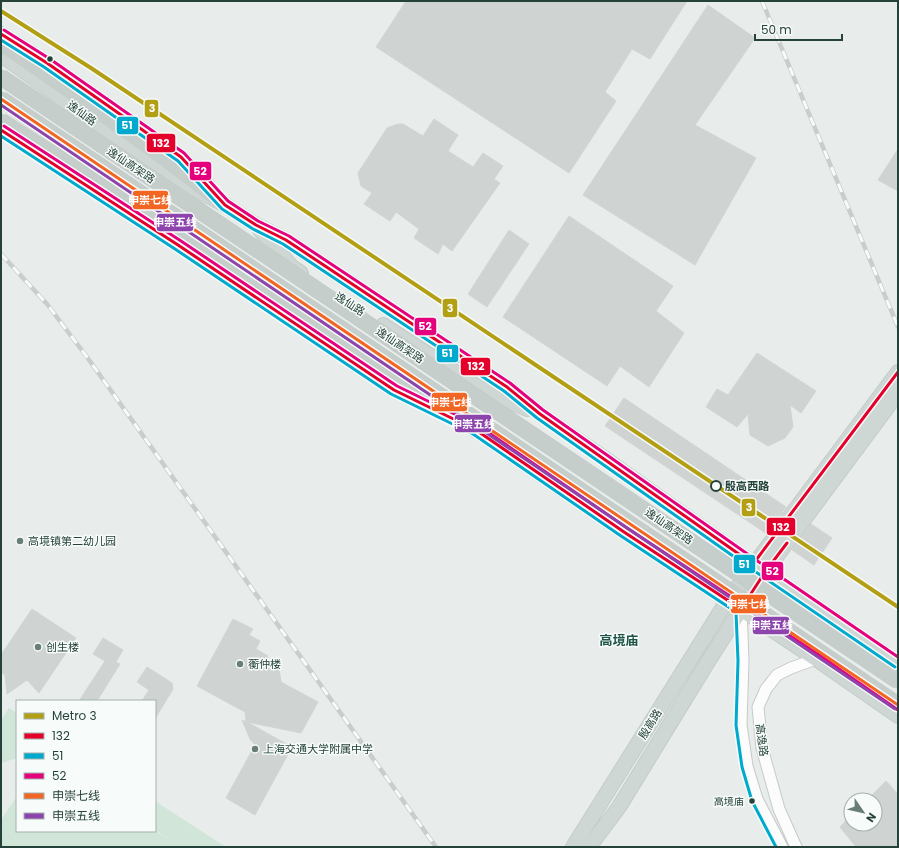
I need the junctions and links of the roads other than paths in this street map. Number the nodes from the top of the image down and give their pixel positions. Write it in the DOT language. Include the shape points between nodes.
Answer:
graph roads {
  1 [pos="1,34"];
  2 [pos="1,45"];
  3 [pos="1,55"];
  4 [pos="1,77"];
  5 [pos="1,100"];
  6 [pos="1,121"];
  7 [pos="1,130"];
  8 [pos="17,140"];
  9 [pos="62,142"];
  10 [pos="226,205"];
  11 [pos="256,225"];
  12 [pos="898,372"];
  13 [pos="898,393"];
  14 [pos="540,414"];
  15 [pos="476,430"];
  16 [pos="753,564"];
  17 [pos="765,572"];
  18 [pos="727,601"];
  19 [pos="741,609"];
  20 [pos="816,659"];
  21 [pos="898,663"];
  22 [pos="898,681"];
  23 [pos="898,705"];
  24 [pos="898,716"];
  25 [pos="573,847"];
  26 [pos="589,847"];
  27 [pos="782,847"];
  28 [pos="796,847"];
  1 -- 10 [label="main road, 逸仙路" via="181,156"];
  2 -- 10 [label="highway" via="149,147"];
  3 -- 10 [label="main road, 逸仙路" via="169,175"];
  4 -- 22 [label="highway, 逸仙高架路, bridge"];
  5 -- 9 [label="main road"];
  5 -- 23 [label="highway, 逸仙高架路, bridge"];
  6 -- 15 [label="highway, bridge" via="384,374"];
  7 -- 8 [label="main road"];
  8 -- 9 [label="main road"];
  8 -- 15 [label="main road" via="394,390"];
  9 -- 15 [label="main road" via="411,377"];
  10 -- 11 [label="main road, 逸仙路"];
  11 -- 14 [label="main road, 逸仙路" via="286,240 507,386"];
  11 -- 14 [label="main road, 逸仙路" via="292,267 483,390"];
  12 -- 16 [label="main road"];
  13 -- 17 [label="main road"];
  14 -- 16 [label="main road, 逸仙路"];
  15 -- 18 [label="main road"];
  16 -- 17 [label="main road, 逸仙路"];
  16 -- 18 [label="main road"];
  16 -- 19 [label="street, 高逸路"];
  17 -- 19 [label="main road"];
  17 -- 21 [label="main road, 逸仙路"];
  18 -- 19 [label="main road"];
  18 -- 25 [label="main road, 殷高路"];
  19 -- 20 [label="main road"];
  19 -- 26 [label="main road, 殷高路" via="619,807"];
  19 -- 27 [label="street, 高逸路" via="741,725 747,766 757,799"];
  20 -- 24 [label="main road"];
  20 -- 28 [label="street, 高逸路" via="777,675 766,689 758,707 762,748 779,810"];
}
